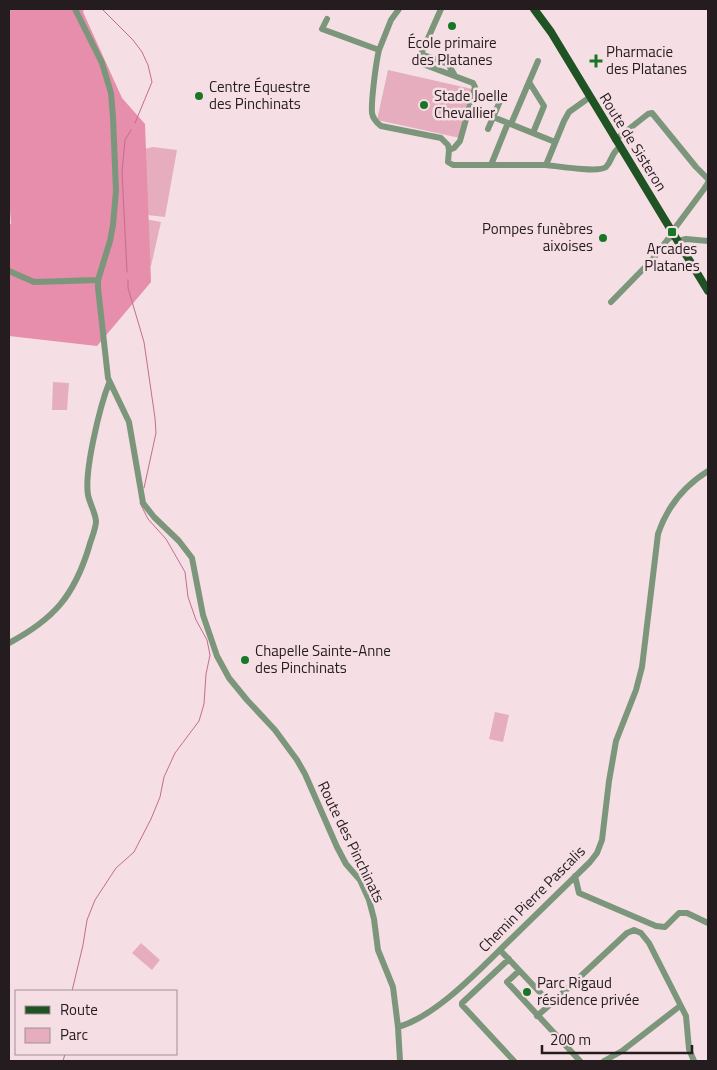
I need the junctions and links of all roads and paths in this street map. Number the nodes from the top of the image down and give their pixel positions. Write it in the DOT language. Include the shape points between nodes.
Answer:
graph roads {
  1 [pos="75,9"];
  2 [pos="399,9"];
  3 [pos="441,9"];
  4 [pos="534,9"];
  5 [pos="327,19"];
  6 [pos="379,50"];
  7 [pos="421,54"];
  8 [pos="538,61"];
  9 [pos="455,76"];
  10 [pos="529,82"];
  11 [pos="503,94"];
  12 [pos="590,97"];
  13 [pos="493,117"];
  14 [pos="509,124"];
  15 [pos="488,129"];
  16 [pos="534,133"];
  17 [pos="615,140"];
  18 [pos="555,142"];
  19 [pos="620,147"];
  20 [pos="449,150"];
  21 [pos="491,165"];
  22 [pos="546,165"];
  23 [pos="708,179"];
  24 [pos="675,236"];
  25 [pos="699,240"];
  26 [pos="708,241"];
  27 [pos="683,249"];
  28 [pos="9,271"];
  29 [pos="98,280"];
  30 [pos="708,291"];
  31 [pos="611,302"];
  32 [pos="109,383"];
  33 [pos="708,471"];
  34 [pos="9,643"];
  35 [pos="575,876"];
  36 [pos="708,923"];
  37 [pos="500,950"];
  38 [pos="509,959"];
  39 [pos="519,971"];
  40 [pos="553,1002"];
  41 [pos="680,1006"];
  42 [pos="537,1016"];
  43 [pos="398,1027"];
  44 [pos="400,1061"];
  45 [pos="514,1061"];
  46 [pos="580,1061"];
  47 [pos="604,1061"];
  48 [pos="694,1061"];
  1 -- 29 [label="street, Route des Pinchinats" via="102,63 111,93 116,191 113,225"];
  2 -- 6 [label="street"];
  3 -- 7 [label="street"];
  4 -- 12 [label="main road, Route de Sisteron"];
  5 -- 6 [label="street" via="322,29"];
  6 -- 20 [label="street" via="372,114 376,122 381,126 441,138"];
  7 -- 9 [label="street" via="448,64"];
  7 -- 9 [label="street" via="420,63"];
  8 -- 10 [label="street"];
  9 -- 20 [label="street" via="473,83 475,88 460,141"];
  10 -- 14 [label="street"];
  10 -- 16 [label="street" via="544,106"];
  11 -- 13 [label="street"];
  12 -- 17 [label="main road, Route de Sisteron"];
  12 -- 18 [label="street" via="570,112"];
  13 -- 14 [label="street"];
  13 -- 15 [label="street"];
  14 -- 16 [label="street"];
  14 -- 21 [label="street"];
  16 -- 18 [label="street"];
  17 -- 19 [label="main road, Route de Sisteron"];
  17 -- 23 [label="street" via="652,113"];
  18 -- 22 [label="street"];
  19 -- 22 [label="street" via="603,168"];
  19 -- 24 [label="main road, Route de Sisteron"];
  20 -- 21 [label="street" via="448,162 453,165"];
  21 -- 22 [label="street"];
  23 -- 24 [label="street"];
  24 -- 25 [label="street"];
  24 -- 27 [label="main road, Route de Sisteron"];
  24 -- 31 [label="street" via="668,239"];
  25 -- 26 [label="street"];
  25 -- 27 [label="street"];
  27 -- 30 [label="main road, Route de Sisteron"];
  28 -- 29 [label="street" via="34,282"];
  29 -- 32 [label="street, Route des Pinchinats"];
  32 -- 34 [label="street" via="89,471 88,496 96,522 83,566 58,608 39,625"];
  32 -- 43 [label="street, Route des Pinchinats" via="129,422 142,500 192,558 203,615 217,656 230,678 297,760 337,847 360,880 369,900 378,950 393,987"];
  33 -- 35 [label="street, Chemin Pierre Pascalis" via="684,489 663,519 658,534 642,667 612,758 602,840 596,853"];
  35 -- 36 [label="street" via="579,894 656,926 665,927 679,913 687,913"];
  35 -- 37 [label="street, Chemin Pierre Pascalis"];
  37 -- 38 [label="street"];
  37 -- 43 [label="street, Chemin Pierre Pascalis" via="431,1011 410,1024"];
  38 -- 39 [label="street"];
  38 -- 45 [label="street" via="462,1005"];
  39 -- 40 [label="street" via="549,1002"];
  39 -- 42 [label="street" via="507,982"];
  40 -- 41 [label="street" via="634,930 649,943"];
  40 -- 42 [label="street"];
  41 -- 47 [label="street"];
  41 -- 48 [label="street" via="686,1016 689,1048"];
  42 -- 46 [label="street"];
  43 -- 44 [label="street, Route des Pinchinats"];
}
